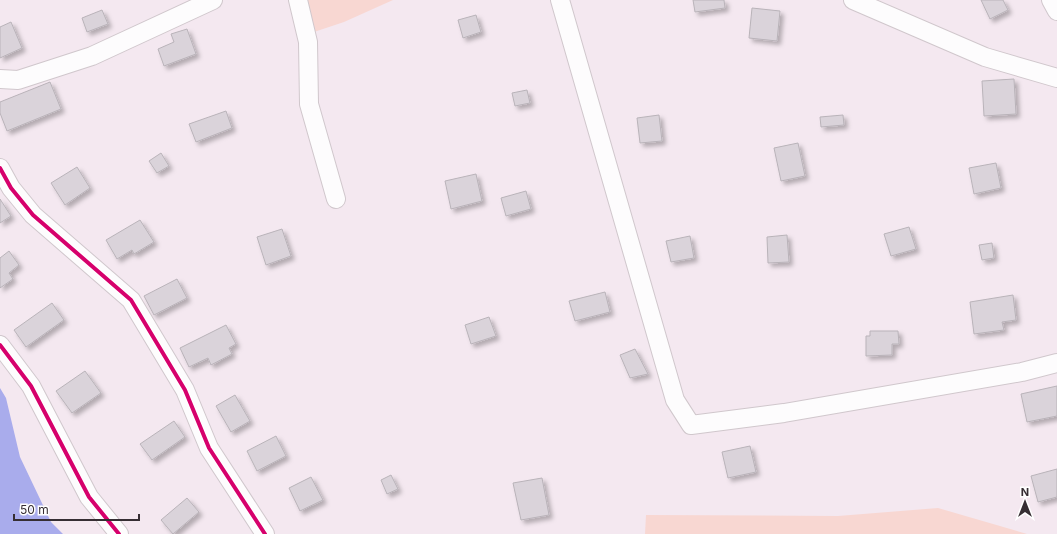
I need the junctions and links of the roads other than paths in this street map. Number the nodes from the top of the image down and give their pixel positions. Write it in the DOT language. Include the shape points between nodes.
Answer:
graph roads {
  1 [pos="213,0"];
  2 [pos="298,0"];
  3 [pos="560,0"];
  4 [pos="853,0"];
  5 [pos="1051,0"];
  6 [pos="1057,11"];
  7 [pos="1057,78"];
  8 [pos="0,79"];
  9 [pos="0,168"];
  10 [pos="336,199"];
  11 [pos="0,345"];
  12 [pos="1057,363"];
  13 [pos="119,534"];
  14 [pos="265,534"];
  1 -- 8 [label="street" via="92,56 18,80"];
  2 -- 10 [label="street" via="308,42 309,104"];
  3 -- 12 [label="street" via="676,400 691,425 853,401 1022,372"];
  4 -- 7 [label="street" via="986,57"];
  5 -- 6 [label="street"];
  9 -- 14 [label="street" via="11,188 33,215 131,300 186,390 209,448"];
  11 -- 13 [label="street" via="31,386 88,496"];
}
